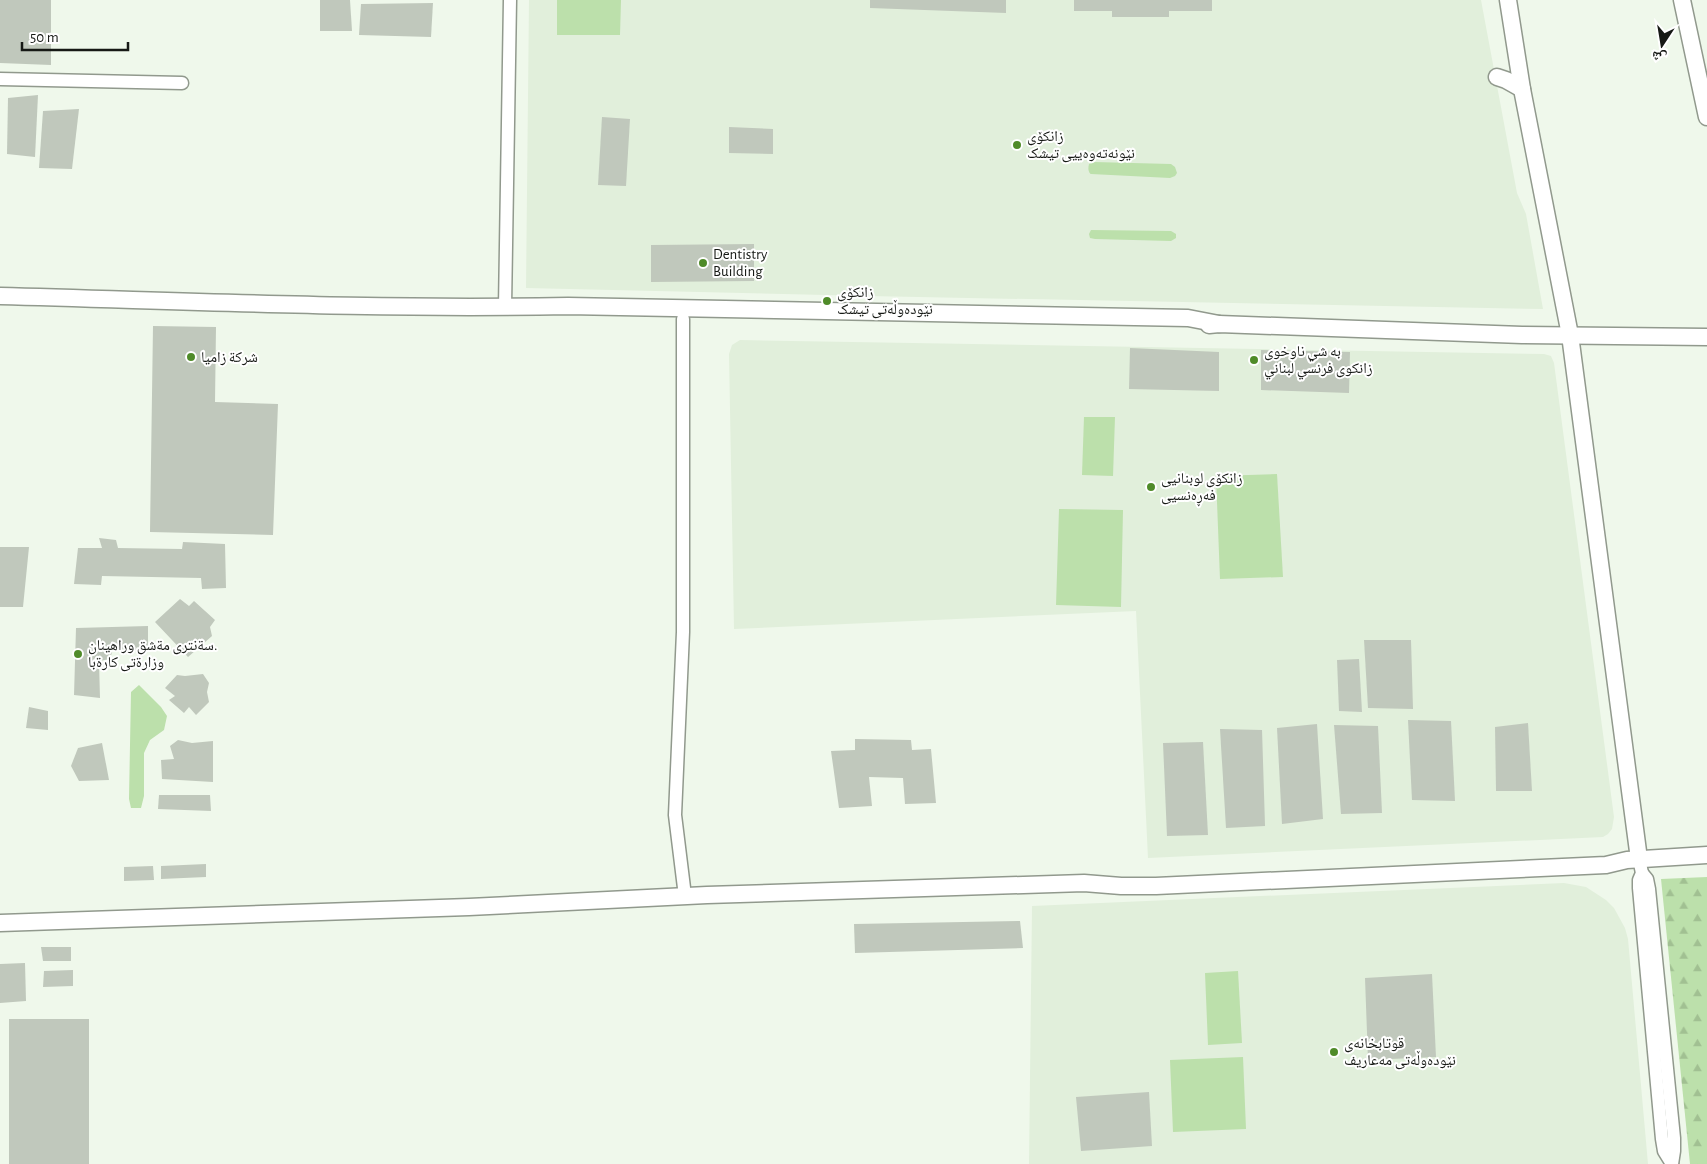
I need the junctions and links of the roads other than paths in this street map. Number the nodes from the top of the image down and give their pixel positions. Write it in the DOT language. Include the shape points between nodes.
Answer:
graph roads {
  1 [pos="510,0"];
  2 [pos="1508,0"];
  3 [pos="1682,0"];
  4 [pos="1497,77"];
  5 [pos="0,79"];
  6 [pos="182,83"];
  7 [pos="1522,89"];
  8 [pos="1707,117"];
  9 [pos="0,296"];
  10 [pos="505,307"];
  11 [pos="683,319"];
  12 [pos="1219,324"];
  13 [pos="1570,335"];
  14 [pos="1707,337"];
  15 [pos="1707,855"];
  16 [pos="1636,864"];
  17 [pos="685,896"];
  18 [pos="0,923"];
  19 [pos="1672,1164"];
  1 -- 10 [label="street"];
  2 -- 7 [label="street"];
  3 -- 8 [label="street"];
  4 -- 7 [label="street"];
  5 -- 6 [label="street"];
  7 -- 13 [label="street"];
  9 -- 10 [label="street"];
  10 -- 11 [label="street" via="552,315"];
  10 -- 12 [label="street" via="1178,318"];
  11 -- 12 [label="street" via="1188,328"];
  11 -- 17 [label="street" via="683,632 675,815"];
  12 -- 13 [label="street"];
  13 -- 14 [label="street"];
  13 -- 16 [label="street"];
  15 -- 16 [label="street"];
  16 -- 17 [label="street" via="1608,856 1463,866 1154,875 1084,883"];
  16 -- 19 [label="street" via="1647,879 1649,889 1674,1138"];
  17 -- 18 [label="street"];
}
